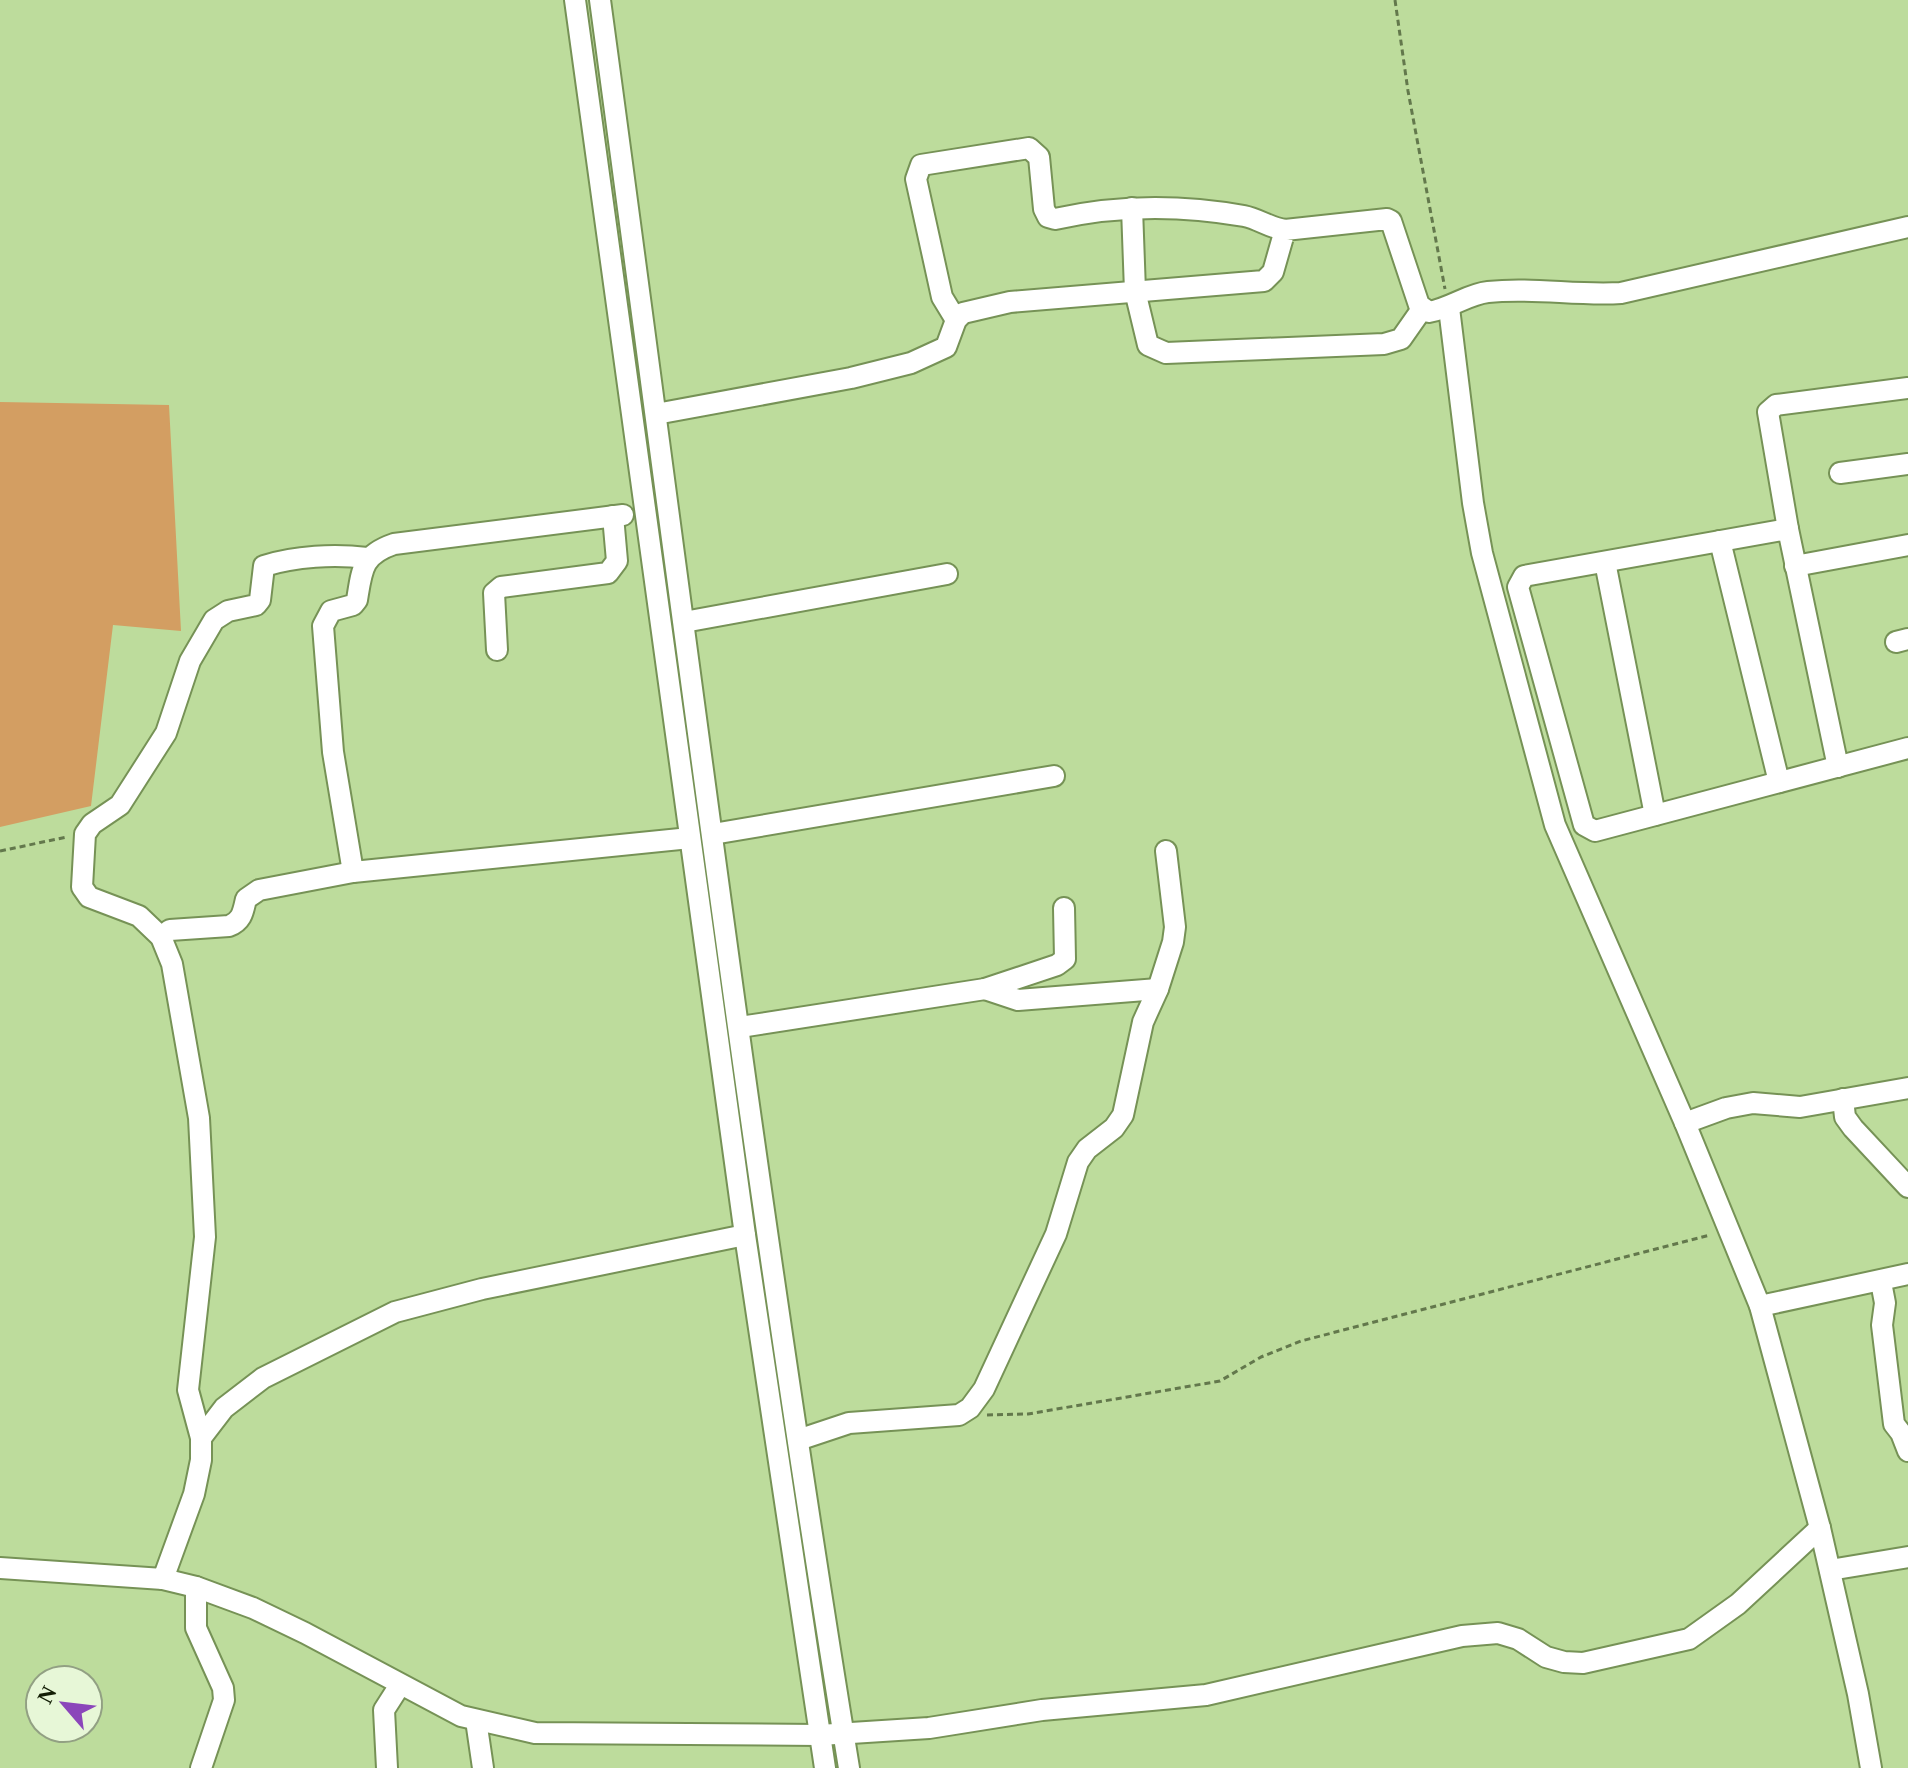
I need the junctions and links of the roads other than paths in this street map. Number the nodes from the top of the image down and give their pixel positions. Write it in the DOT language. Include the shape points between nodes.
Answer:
graph roads {
  1 [pos="575,0"];
  2 [pos="600,0"];
  3 [pos="1132,208"];
  4 [pos="1908,227"];
  5 [pos="1285,230"];
  6 [pos="1135,291"];
  7 [pos="1449,308"];
  8 [pos="1422,309"];
  9 [pos="956,320"];
  10 [pos="1908,388"];
  11 [pos="656,414"];
  12 [pos="1908,464"];
  13 [pos="1840,473"];
  14 [pos="1788,529"];
  15 [pos="1720,541"];
  16 [pos="1908,545"];
  17 [pos="367,558"];
  18 [pos="1605,562"];
  19 [pos="1795,566"];
  20 [pos="947,574"];
  21 [pos="684,622"];
  22 [pos="497,650"];
  23 [pos="1908,748"];
  24 [pos="1838,767"];
  25 [pos="1054,776"];
  26 [pos="1779,782"];
  27 [pos="1655,815"];
  28 [pos="713,834"];
  29 [pos="690,838"];
  30 [pos="1166,851"];
  31 [pos="353,872"];
  32 [pos="1064,908"];
  33 [pos="161,937"];
  34 [pos="985,989"];
  35 [pos="1158,989"];
  36 [pos="740,1027"];
  37 [pos="1908,1088"];
  38 [pos="1843,1099"];
  39 [pos="1685,1123"];
  40 [pos="1908,1187"];
  41 [pos="745,1235"];
  42 [pos="1908,1274"];
  43 [pos="1881,1282"];
  44 [pos="1760,1306"];
  45 [pos="201,1438"];
  46 [pos="798,1440"];
  47 [pos="1908,1451"];
  48 [pos="1820,1528"];
  49 [pos="1908,1557"];
  50 [pos="0,1568"];
  51 [pos="1830,1570"];
  52 [pos="163,1579"];
  53 [pos="196,1587"];
  54 [pos="400,1685"];
  55 [pos="476,1720"];
  56 [pos="843,1734"];
  57 [pos="820,1735"];
  58 [pos="201,1768"];
  59 [pos="387,1768"];
  60 [pos="483,1768"];
  61 [pos="825,1768"];
  62 [pos="849,1768"];
  63 [pos="1871,1768"];
  1 -- 29 [label="street"];
  2 -- 11 [label="street"];
  3 -- 5 [label="street" via="1231,214"];
  3 -- 6 [label="street"];
  3 -- 9 [label="street" via="1048,217 1039,157 1029,148 921,165 916,179 942,297"];
  4 -- 7 [label="street" via="1621,293 1490,292"];
  5 -- 6 [label="street" via="1273,272 1264,281"];
  5 -- 8 [label="street" via="1391,221"];
  6 -- 8 [label="street" via="1148,345 1166,353 1384,344 1401,339"];
  6 -- 9 [label="street" via="1010,302 963,313"];
  7 -- 8 [label="street"];
  7 -- 39 [label="street" via="1482,553 1555,825"];
  9 -- 11 [label="street" via="946,347 911,363"];
  10 -- 14 [label="street" via="1771,407"];
  11 -- 21 [label="street"];
  12 -- 13 [label="street"];
  14 -- 15 [label="street"];
  14 -- 19 [label="street"];
  15 -- 18 [label="street"];
  15 -- 26 [label="street"];
  16 -- 19 [label="street"];
  17 -- 22 [label="street" via="394,544 618,515 617,561 608,573 501,587 494,593"];
  17 -- 31 [label="street" via="357,600 331,611 323,626 333,752"];
  17 -- 33 [label="street" via="348,555 264,566 260,600 214,620 190,661 166,733 120,805 85,834 82,887 89,897 139,916"];
  18 -- 27 [label="street"];
  18 -- 27 [label="street" via="1524,576 1518,587 1584,825 1595,831"];
  19 -- 24 [label="street"];
  20 -- 21 [label="street"];
  21 -- 28 [label="street"];
  23 -- 24 [label="street"];
  24 -- 26 [label="street"];
  25 -- 28 [label="street"];
  26 -- 27 [label="street"];
  28 -- 36 [label="street"];
  29 -- 31 [label="street"];
  29 -- 41 [label="street"];
  30 -- 35 [label="street" via="1175,927"];
  31 -- 33 [label="street" via="259,890 246,899 237,923 170,930"];
  32 -- 34 [label="street" via="1065,959"];
  33 -- 45 [label="street" via="172,964 199,1118 205,1237 188,1390"];
  34 -- 35 [label="street" via="1018,1000"];
  34 -- 36 [label="street"];
  35 -- 46 [label="street" via="1143,1022 1123,1115 1078,1162 1056,1234 984,1389 970,1408 959,1415 849,1423"];
  36 -- 46 [label="street"];
  37 -- 38 [label="street"];
  38 -- 39 [label="street" via="1800,1107 1753,1103"];
  38 -- 40 [label="street" via="1853,1128"];
  39 -- 44 [label="street"];
  41 -- 45 [label="street" via="395,1312 263,1378 224,1408"];
  41 -- 57 [label="street"];
  42 -- 43 [label="street"];
  43 -- 44 [label="street"];
  43 -- 47 [label="street" via="1894,1424"];
  44 -- 48 [label="street"];
  45 -- 52 [label="street" via="194,1494"];
  46 -- 56 [label="street"];
  48 -- 51 [label="street"];
  48 -- 56 [label="street" via="1738,1604 1689,1639 1583,1663 1546,1657 1498,1633 1462,1636 1206,1695"];
  49 -- 51 [label="street"];
  50 -- 52 [label="street"];
  51 -- 63 [label="street"];
  52 -- 53 [label="street"];
  53 -- 54 [label="street" via="253,1608"];
  53 -- 58 [label="street" via="196,1628 224,1700"];
  54 -- 55 [label="street"];
  54 -- 59 [label="street" via="384,1710"];
  55 -- 57 [label="street" via="535,1733"];
  55 -- 60 [label="street"];
  56 -- 57 [label="street"];
  56 -- 62 [label="street"];
  57 -- 61 [label="street"];
}
